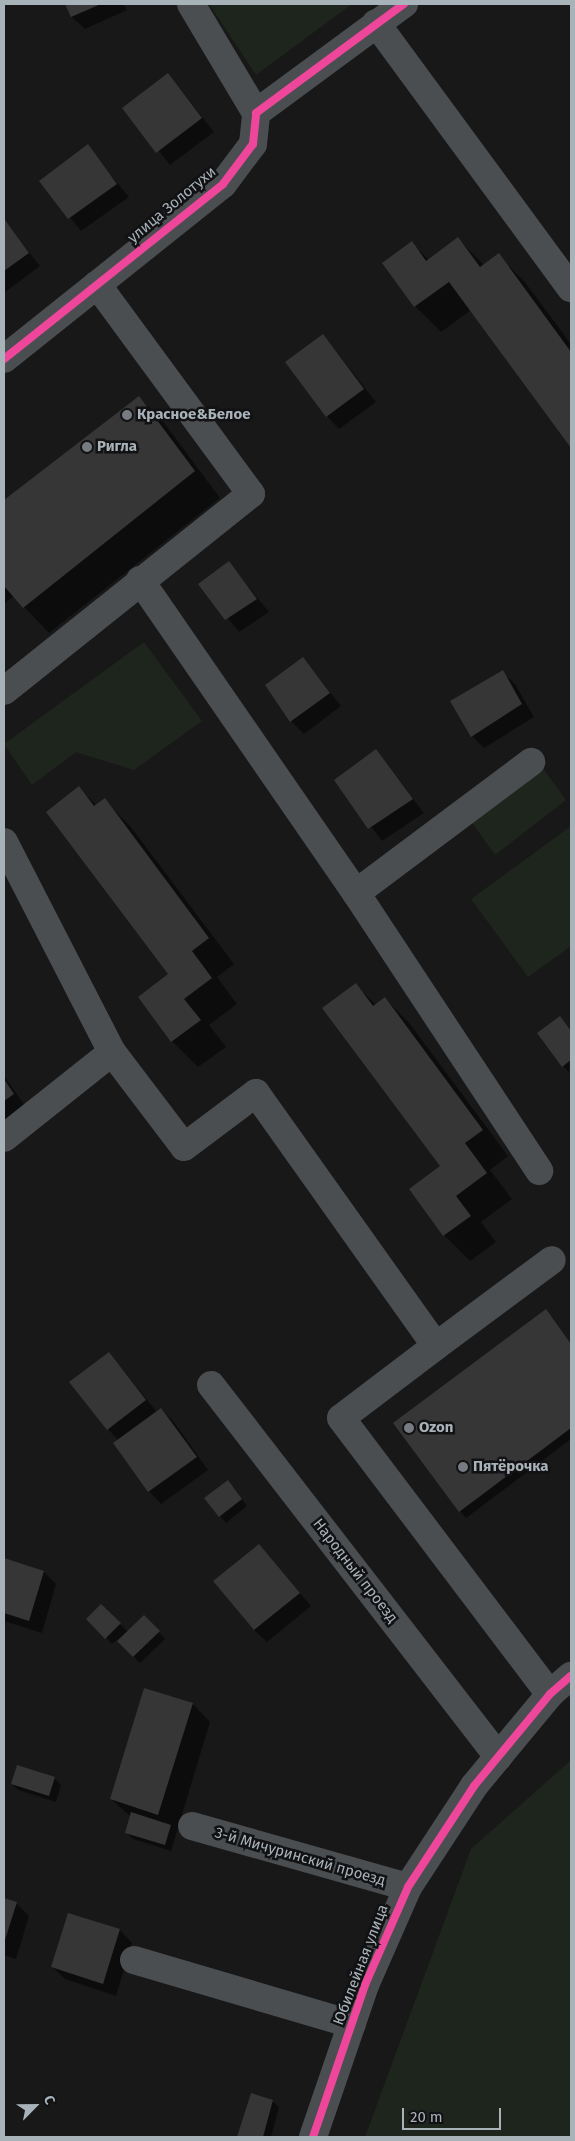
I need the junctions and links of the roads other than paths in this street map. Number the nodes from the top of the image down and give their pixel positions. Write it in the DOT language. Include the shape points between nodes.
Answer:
graph roads {
  1 [pos="191,4"];
  2 [pos="404,4"];
  3 [pos="376,24"];
  4 [pos="256,113"];
  5 [pos="97,284"];
  6 [pos="571,288"];
  7 [pos="4,359"];
  8 [pos="140,580"];
  9 [pos="4,691"];
  10 [pos="531,762"];
  11 [pos="4,842"];
  12 [pos="356,893"];
  13 [pos="112,1052"];
  14 [pos="4,1138"];
  15 [pos="539,1170"];
  16 [pos="552,1260"];
  17 [pos="436,1346"];
  18 [pos="211,1385"];
  19 [pos="571,1676"];
  20 [pos="550,1694"];
  21 [pos="498,1757"];
  22 [pos="192,1826"];
  23 [pos="408,1887"];
  24 [pos="134,1960"];
  25 [pos="352,2024"];
  26 [pos="313,2137"];
  1 -- 4 [label="street"];
  2 -- 3 [label="street"];
  3 -- 4 [label="street"];
  3 -- 6 [label="street"];
  4 -- 5 [label="street, улица Золотухи" via="253,144 223,184"];
  5 -- 7 [label="street, улица Золотухи"];
  5 -- 8 [label="street" via="251,494"];
  8 -- 9 [label="street"];
  8 -- 12 [label="street"];
  10 -- 12 [label="street"];
  11 -- 13 [label="street"];
  12 -- 15 [label="street"];
  13 -- 14 [label="street"];
  13 -- 17 [label="street" via="184,1147 256,1094"];
  16 -- 17 [label="street"];
  17 -- 20 [label="street" via="341,1418"];
  18 -- 21 [label="street, Народный проезд"];
  19 -- 20 [label="street, Юбилейная улица"];
  20 -- 21 [label="street, Юбилейная улица"];
  21 -- 23 [label="street, Юбилейная улица" via="439,1836"];
  22 -- 23 [label="street, 3-й Мичуринский проезд"];
  23 -- 25 [label="street, Юбилейная улица" via="385,1934"];
  24 -- 25 [label="street"];
  25 -- 26 [label="street, Юбилейная улица"];
}
